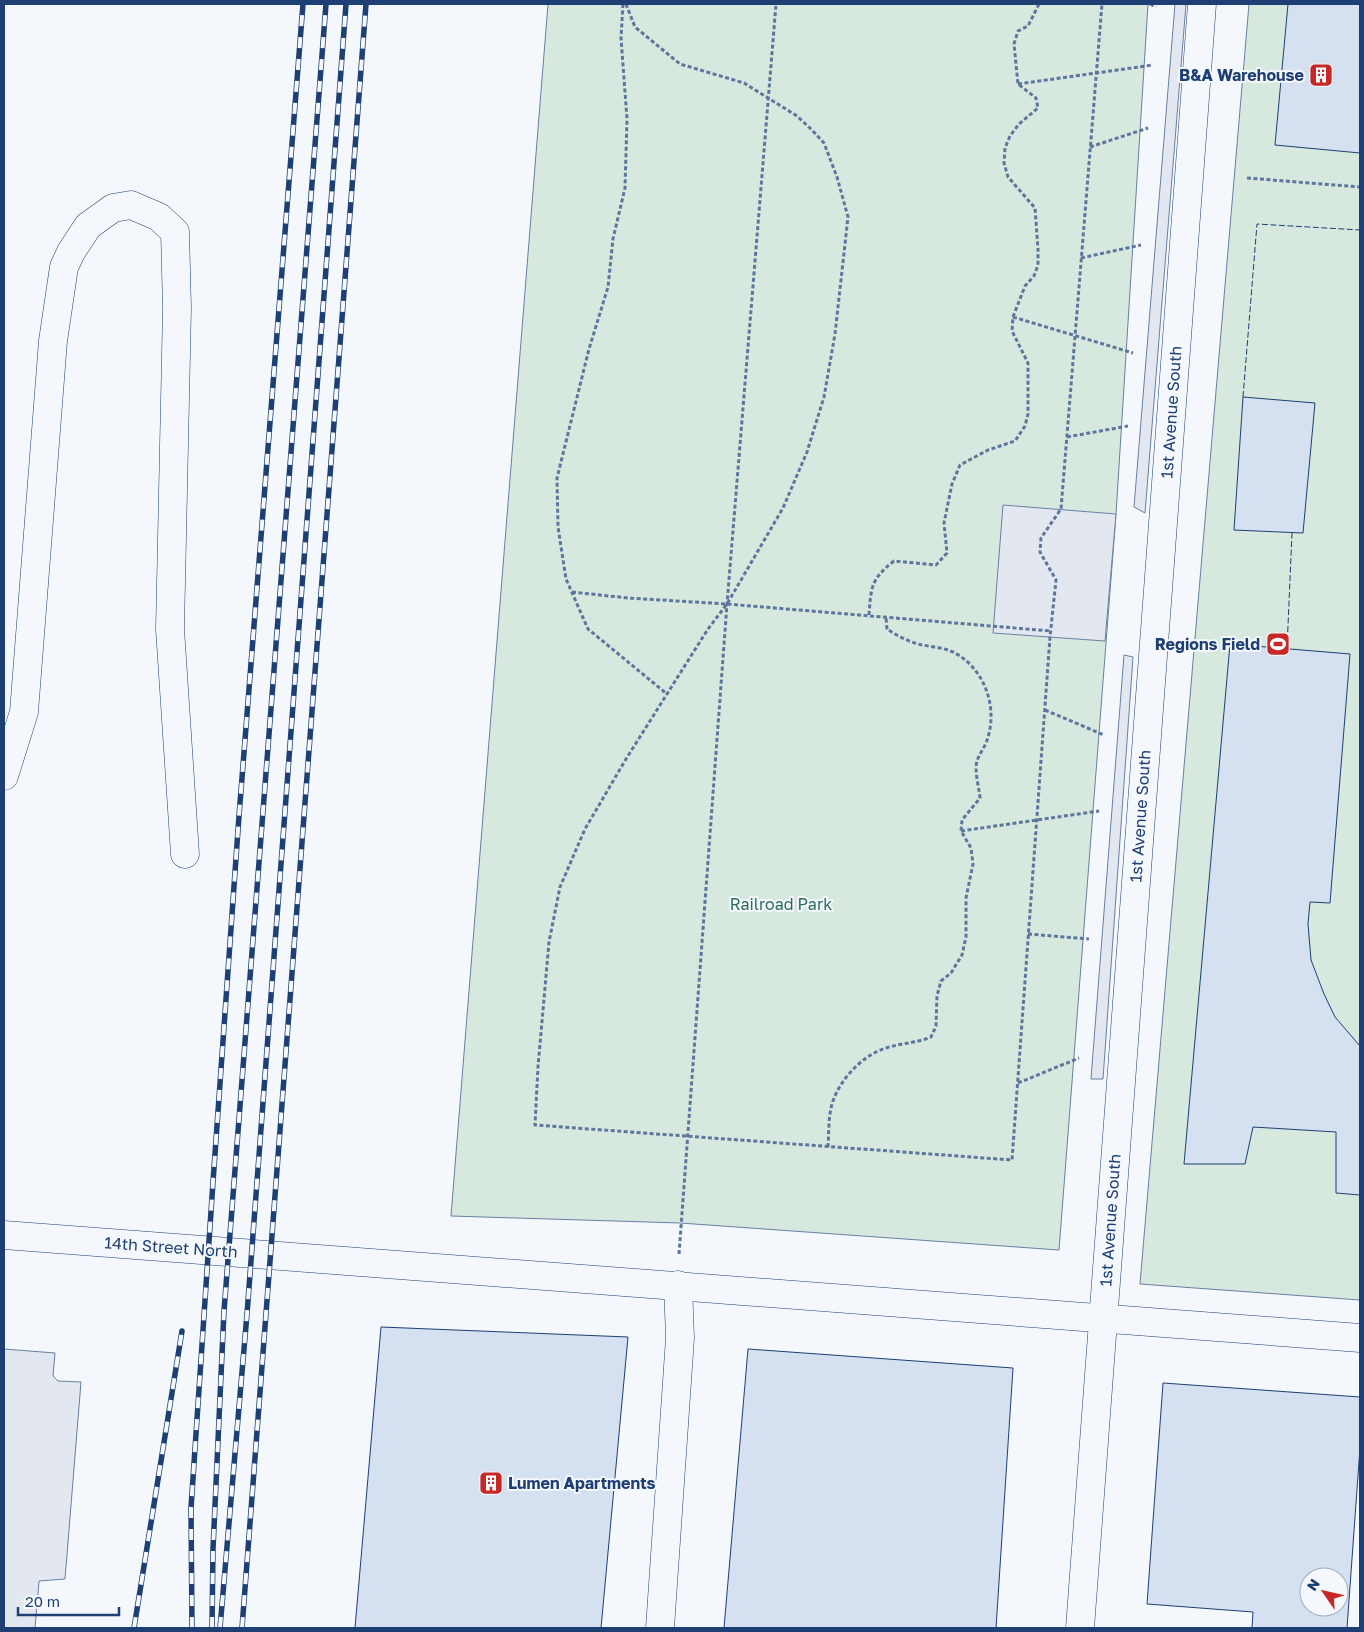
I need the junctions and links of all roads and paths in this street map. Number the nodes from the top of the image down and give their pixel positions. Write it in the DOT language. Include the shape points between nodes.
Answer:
graph roads {
  1 [pos="624,4"];
  2 [pos="776,4"];
  3 [pos="1039,4"];
  4 [pos="1102,4"];
  5 [pos="1150,4"];
  6 [pos="1202,4"];
  7 [pos="1156,7"];
  8 [pos="1153,65"];
  9 [pos="1096,73"];
  10 [pos="1018,84"];
  11 [pos="769,97"];
  12 [pos="1148,128"];
  13 [pos="1090,147"];
  14 [pos="1247,178"];
  15 [pos="1360,187"];
  16 [pos="1141,244"];
  17 [pos="1081,258"];
  18 [pos="1013,317"];
  19 [pos="1075,336"];
  20 [pos="1133,354"];
  21 [pos="1128,426"];
  22 [pos="1067,438"];
  23 [pos="571,592"];
  24 [pos="727,604"];
  25 [pos="869,615"];
  26 [pos="886,617"];
  27 [pos="1050,630"];
  28 [pos="667,694"];
  29 [pos="1045,710"];
  30 [pos="1104,735"];
  31 [pos="4,776"];
  32 [pos="1099,811"];
  33 [pos="1037,820"];
  34 [pos="961,831"];
  35 [pos="185,854"];
  36 [pos="1028,934"];
  37 [pos="1089,939"];
  38 [pos="1079,1058"];
  39 [pos="1018,1083"];
  40 [pos="687,1136"];
  41 [pos="828,1147"];
  42 [pos="4,1236"];
  43 [pos="678,1285"];
  44 [pos="1103,1318"];
  45 [pos="1360,1338"];
  46 [pos="660,1628"];
  47 [pos="1080,1628"];
  1 -- 11 [label="path" via="635,27 680,64 744,83"];
  1 -- 23 [label="path" via="621,38 627,119 625,188 613,240 608,287 557,478 558,527 566,580"];
  2 -- 11 [label="path"];
  3 -- 10 [label="path" via="1028,26 1018,32 1014,44"];
  4 -- 9 [label="path"];
  5 -- 7 [label="path"];
  6 -- 44 [label="street, 1st Avenue South"];
  8 -- 9 [label="path"];
  9 -- 10 [label="path"];
  9 -- 13 [label="path"];
  10 -- 18 [label="path" via="1036,98 1038,108 1010,136 1004,163 1008,177 1035,208 1038,265 1025,286"];
  11 -- 24 [label="path"];
  11 -- 24 [label="path" via="796,116 824,143 848,218 835,334 824,397 807,452 782,508"];
  12 -- 13 [label="path"];
  13 -- 17 [label="path"];
  14 -- 15 [label="path"];
  16 -- 17 [label="path"];
  17 -- 19 [label="path"];
  18 -- 19 [label="path"];
  18 -- 25 [label="path" via="1012,331 1028,363 1025,426 1015,442 988,450 960,464 952,484 944,524 947,553 936,565 894,561 880,572 872,585"];
  19 -- 20 [label="path"];
  19 -- 22 [label="path"];
  21 -- 22 [label="path"];
  22 -- 27 [label="path" via="1061,510 1041,538 1040,552 1056,580"];
  23 -- 24 [label="path"];
  23 -- 28 [label="path" via="588,629"];
  24 -- 25 [label="path"];
  24 -- 28 [label="path"];
  24 -- 40 [label="path"];
  25 -- 26 [label="path"];
  26 -- 27 [label="path"];
  26 -- 34 [label="path" via="887,629 916,643 953,652 970,663 988,692 990,724 976,768 980,798 962,820"];
  27 -- 29 [label="path"];
  28 -- 40 [label="path" via="586,829 560,887 548,942 536,1125"];
  29 -- 30 [label="path"];
  29 -- 33 [label="path"];
  31 -- 35 [label="street" via="24,712 53,341 64,268 88,226 113,208 131,205 159,217 175,232 177,308 170,629"];
  32 -- 33 [label="path"];
  33 -- 34 [label="path"];
  33 -- 36 [label="path"];
  34 -- 41 [label="path" via="971,848 973,864 966,898 966,937 962,955 951,973 941,981 936,1026 931,1037 920,1042 871,1054 842,1082 833,1101"];
  36 -- 37 [label="path"];
  36 -- 39 [label="path"];
  38 -- 39 [label="path"];
  39 -- 41 [label="path" via="1012,1160"];
  40 -- 41 [label="path"];
  40 -- 43 [label="path"];
  42 -- 43 [label="street, 14th Street North"];
  43 -- 44 [label="street, 14th Street North"];
  43 -- 46 [label="street" via="680,1338"];
  44 -- 45 [label="street, 14th Street North"];
  44 -- 47 [label="street, 1st Avenue South"];
}
